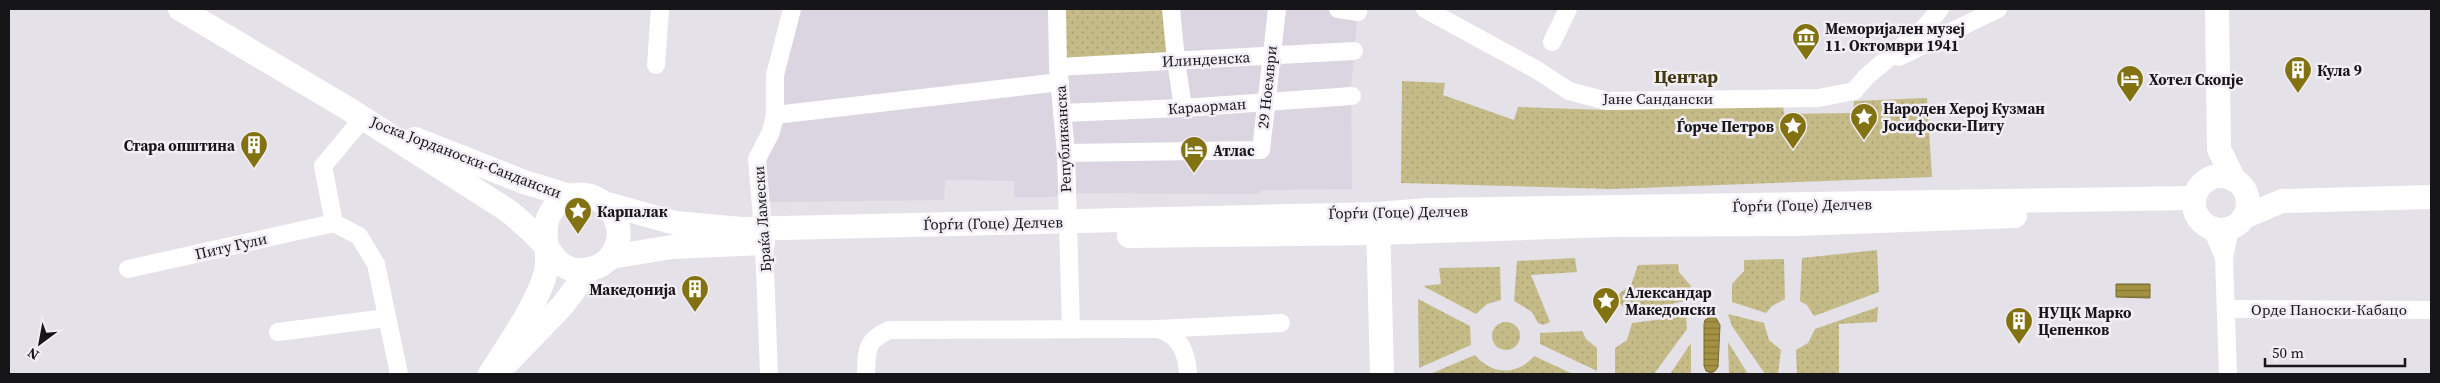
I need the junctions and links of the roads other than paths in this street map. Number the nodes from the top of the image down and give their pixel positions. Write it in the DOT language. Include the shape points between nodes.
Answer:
graph roads {
  1 [pos="180,9"];
  2 [pos="660,9"];
  3 [pos="1057,9"];
  4 [pos="1171,9"];
  5 [pos="1277,9"];
  6 [pos="1338,9"];
  7 [pos="1425,9"];
  8 [pos="1568,9"];
  9 [pos="1940,9"];
  10 [pos="1998,9"];
  11 [pos="2217,9"];
  12 [pos="793,10"];
  13 [pos="1358,12"];
  14 [pos="1552,42"];
  15 [pos="1354,50"];
  16 [pos="1270,55"];
  17 [pos="1176,60"];
  18 [pos="656,65"];
  19 [pos="1880,66"];
  20 [pos="1059,75"];
  21 [pos="1352,96"];
  22 [pos="1265,102"];
  23 [pos="1183,108"];
  24 [pos="1062,113"];
  25 [pos="775,115"];
  26 [pos="362,118"];
  27 [pos="2219,149"];
  28 [pos="1066,153"];
  29 [pos="2237,183"];
  30 [pos="570,196"];
  31 [pos="2431,197"];
  32 [pos="2197,198"];
  33 [pos="2282,201"];
  34 [pos="604,203"];
  35 [pos="334,223"];
  36 [pos="1378,223"];
  37 [pos="2229,225"];
  38 [pos="1067,229"];
  39 [pos="764,235"];
  40 [pos="547,248"];
  41 [pos="611,257"];
  42 [pos="128,269"];
  43 [pos="590,269"];
  44 [pos="2227,309"];
  45 [pos="2431,310"];
  46 [pos="386,318"];
  47 [pos="1280,323"];
  48 [pos="1071,329"];
  49 [pos="1157,329"];
  50 [pos="278,332"];
  51 [pos="399,374"];
  52 [pos="490,374"];
  53 [pos="497,374"];
  54 [pos="769,374"];
  55 [pos="866,374"];
  56 [pos="1188,374"];
  57 [pos="1382,374"];
  58 [pos="2228,374"];
  1 -- 26 [label="main road, Јоска Јорданоски-Сандански"];
  2 -- 18 [label="street"];
  3 -- 20 [label="street, Републиканска"];
  4 -- 17 [label="street"];
  5 -- 16 [label="street, 29 Ноември"];
  6 -- 13 [label="street"];
  7 -- 19 [label="street, Јане Сандански" via="1569,91 1607,101 1820,98 1854,90"];
  8 -- 14 [label="street"];
  9 -- 19 [label="street" via="1924,28"];
  10 -- 19 [label="street"];
  11 -- 27 [label="main road"];
  12 -- 25 [label="street, Браќа Ламески" via="776,74"];
  15 -- 16 [label="street, Илинденска"];
  16 -- 17 [label="street, Илинденска"];
  16 -- 22 [label="street, 29 Ноември"];
  17 -- 20 [label="street, Илинденска"];
  17 -- 23 [label="street"];
  20 -- 24 [label="street, Републиканска"];
  20 -- 25 [label="street, Илинденска"];
  21 -- 22 [label="street, Караорман"];
  22 -- 23 [label="street, Караорман"];
  22 -- 28 [label="street, 29 Ноември" via="1261,150"];
  23 -- 24 [label="street, Караорман"];
  24 -- 28 [label="street, Републиканска"];
  25 -- 39 [label="street, Браќа Ламески" via="757,159"];
  26 -- 30 [label="main road, Јоска Јорданоски-Сандански" via="524,182"];
  26 -- 35 [label="street" via="323,166"];
  26 -- 40 [label="main road, Јоска Јорданоски-Сандански" via="507,210"];
  27 -- 29 [label="main road"];
  27 -- 32 [label="main road"];
  28 -- 38 [label="street, Републиканска"];
  29 -- 32 [label="main road" via="2218,177"];
  29 -- 33 [label="main road"];
  29 -- 37 [label="main road" via="2247,201"];
  30 -- 34 [label="main road" via="594,197"];
  30 -- 40 [label="main road" via="550,212 544,229"];
  31 -- 33 [label="main road"];
  32 -- 36 [label="main road, Ѓорѓи (Гоце) Делчев" via="1795,224"];
  32 -- 37 [label="main road" via="2204,224"];
  33 -- 37 [label="main road"];
  34 -- 39 [label="main road, Ѓорѓи (Гоце) Делчев" via="675,223 741,228"];
  34 -- 41 [label="main road" via="615,217 620,234"];
  35 -- 42 [label="street, Питу Гули"];
  35 -- 46 [label="street" via="359,236 376,264"];
  36 -- 38 [label="main road, Ѓорѓи (Гоце) Делчев"];
  36 -- 57 [label="main road"];
  37 -- 44 [label="street" via="2224,258"];
  38 -- 39 [label="main road, Ѓорѓи (Гоце) Делчев"];
  38 -- 48 [label="street, Републиканска"];
  39 -- 41 [label="main road, Ѓорѓи (Гоце) Делчев"];
  39 -- 54 [label="street, Браќа Ламески"];
  40 -- 43 [label="main road" via="565,266 577,270"];
  40 -- 52 [label="main road" via="546,270 540,290"];
  41 -- 43 [label="main road"];
  43 -- 53 [label="main road" via="562,306"];
  44 -- 45 [label="street, Орде Паноски-Кабацо"];
  44 -- 58 [label="street"];
  46 -- 50 [label="street"];
  46 -- 51 [label="street"];
  47 -- 49 [label="street"];
  48 -- 49 [label="street"];
  48 -- 55 [label="street" via="889,330 876,336 867,347"];
  49 -- 56 [label="street" via="1170,332 1184,349"];
}
